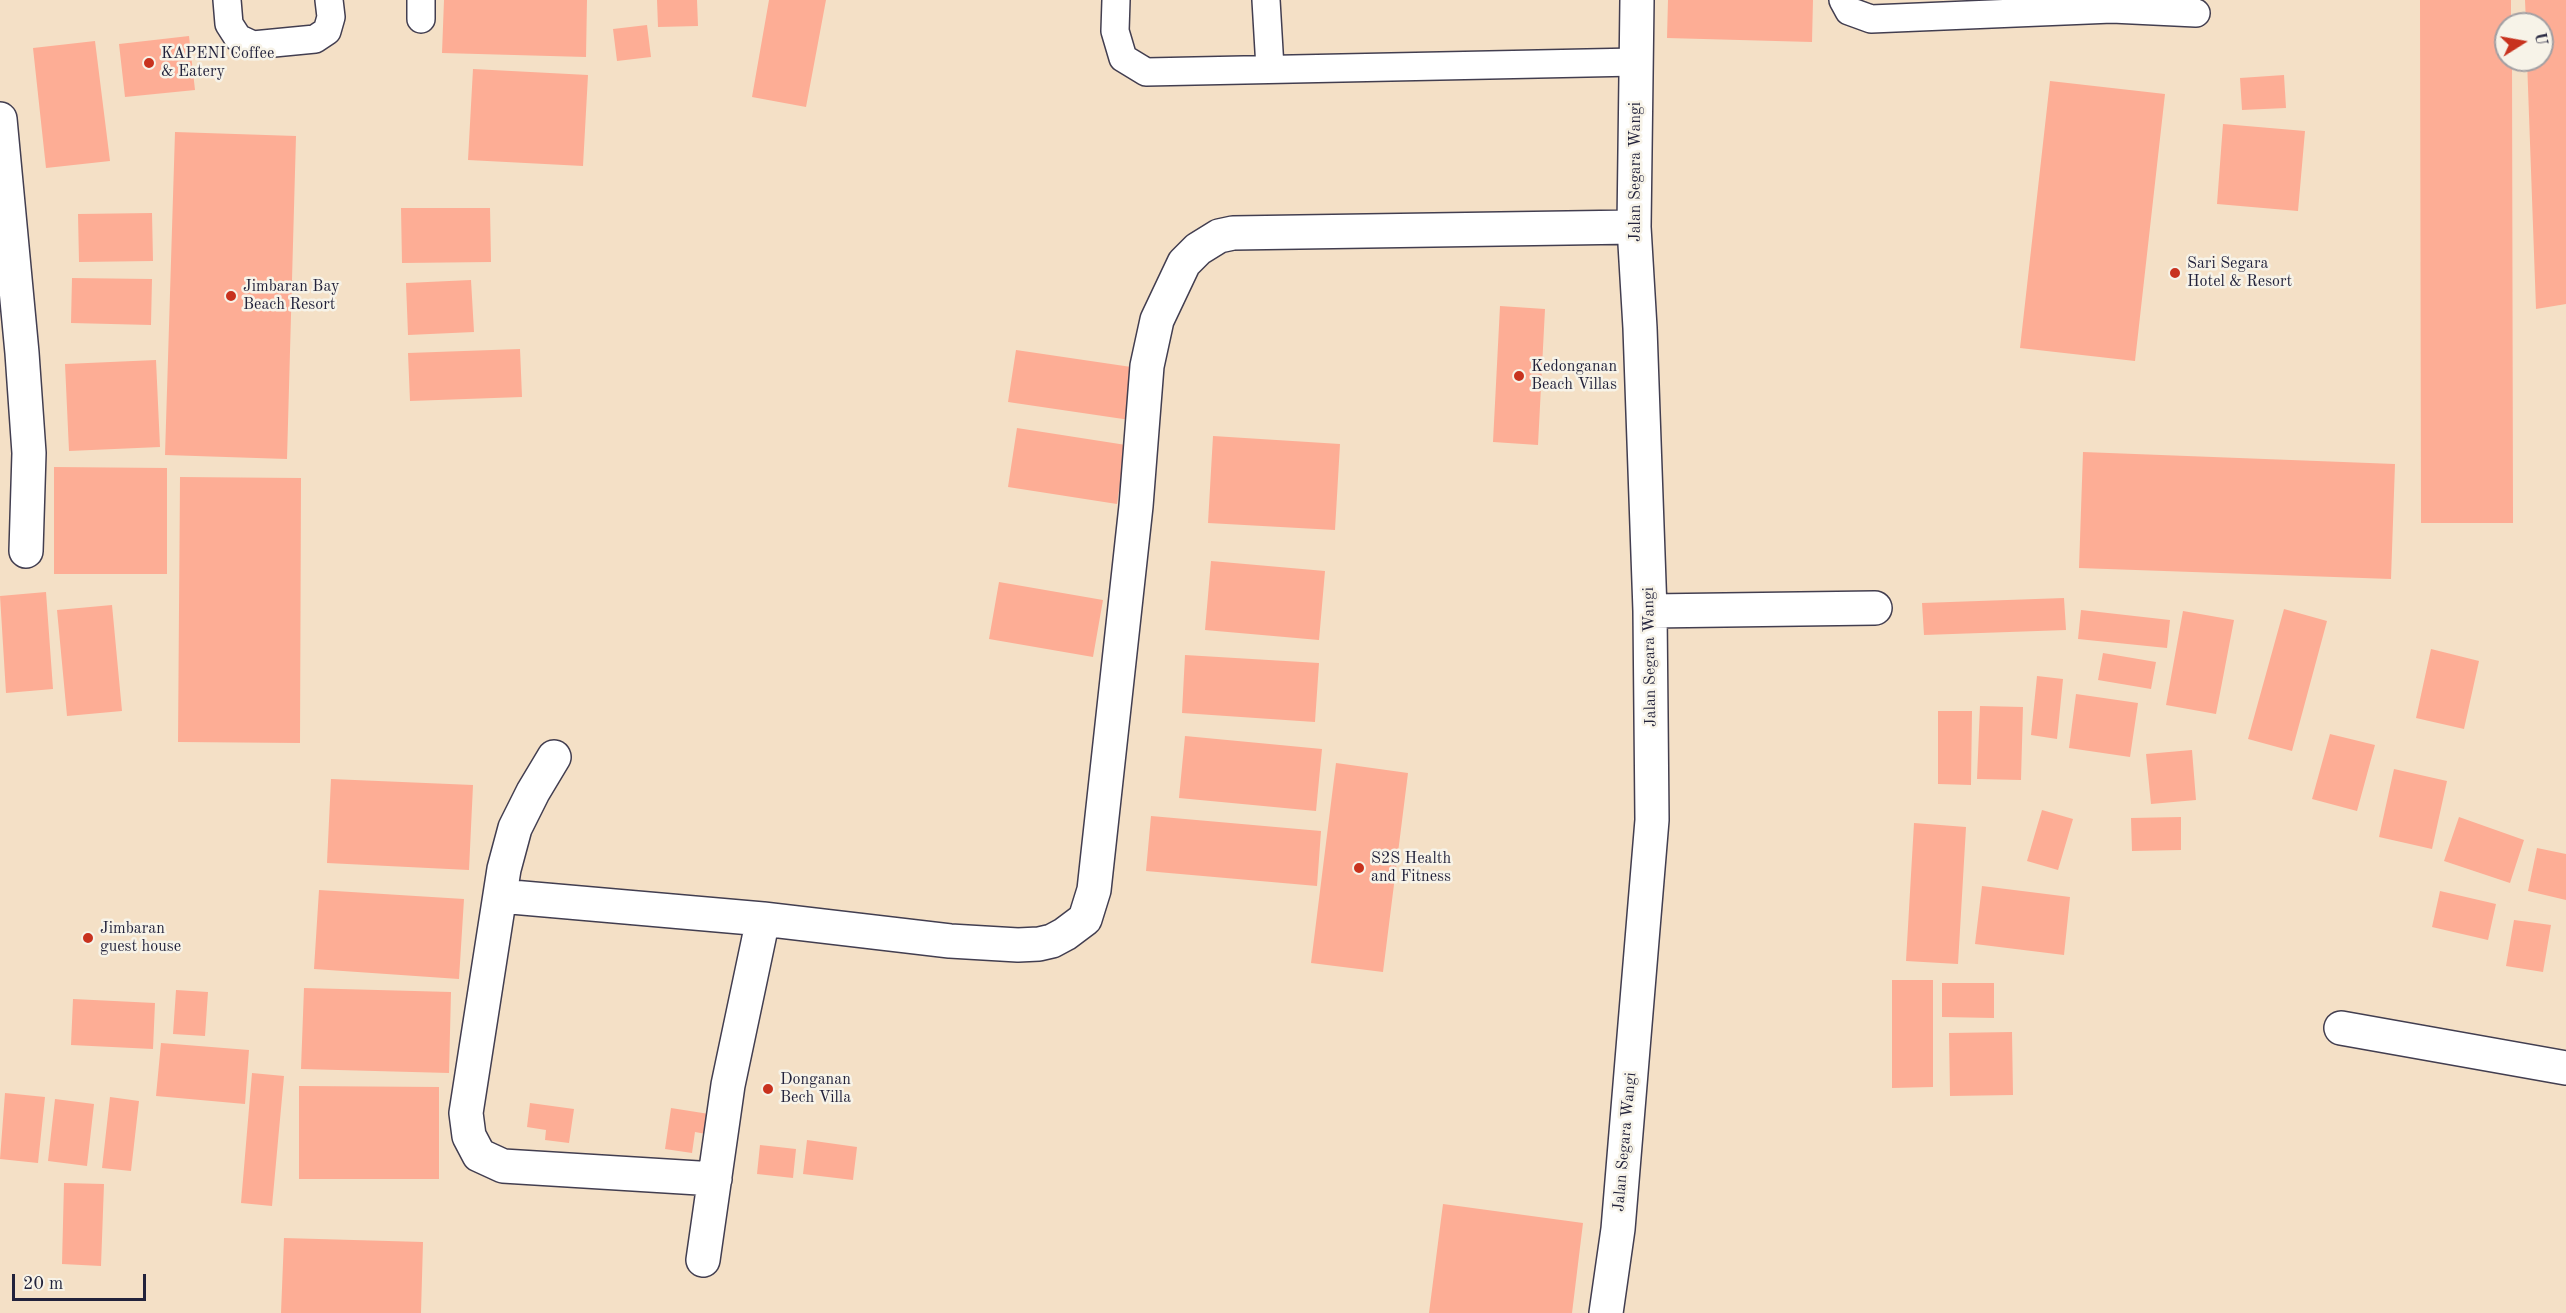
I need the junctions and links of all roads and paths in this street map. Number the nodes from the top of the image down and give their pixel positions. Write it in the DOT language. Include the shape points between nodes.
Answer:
graph roads {
  1 [pos="227,0"];
  2 [pos="330,0"];
  3 [pos="1116,0"];
  4 [pos="1266,0"];
  5 [pos="1637,0"];
  6 [pos="1843,0"];
  7 [pos="2111,5"];
  8 [pos="2196,13"];
  9 [pos="1636,62"];
  10 [pos="1270,68"];
  11 [pos="0,119"];
  12 [pos="1634,227"];
  13 [pos="26,551"];
  14 [pos="1875,608"];
  15 [pos="1650,611"];
  16 [pos="554,757"];
  17 [pos="500,896"];
  18 [pos="763,919"];
  19 [pos="2341,1028"];
  20 [pos="2566,1068"];
  21 [pos="715,1179"];
  22 [pos="704,1260"];
  23 [pos="1606,1313"];
  1 -- 2 [label="lane" via="230,24 238,38 253,45 315,39 327,31"];
  3 -- 10 [label="lane" via="1115,31 1123,58 1146,72"];
  4 -- 10 [label="lane"];
  5 -- 9 [label="street, Jalan Segara Wangi"];
  6 -- 7 [label="lane" via="1849,11 1871,20"];
  7 -- 8 [label="lane"];
  9 -- 10 [label="lane"];
  9 -- 12 [label="street, Jalan Segara Wangi"];
  11 -- 13 [label="street" via="29,453"];
  12 -- 15 [label="street, Jalan Segara Wangi"];
  12 -- 18 [label="street" via="1233,233 1219,236 1198,249 1172,284 1157,320 1147,366 1136,506 1094,890 1085,919 1052,941 1018,945"];
  14 -- 15 [label="street"];
  15 -- 23 [label="street, Jalan Segara Wangi" via="1652,820 1618,1229"];
  16 -- 17 [label="street" via="515,828"];
  17 -- 18 [label="street"];
  17 -- 21 [label="street" via="466,1113 469,1137 479,1155 503,1166"];
  18 -- 21 [label="street" via="728,1085"];
  19 -- 20 [label="street"];
  21 -- 22 [label="street"];
}
